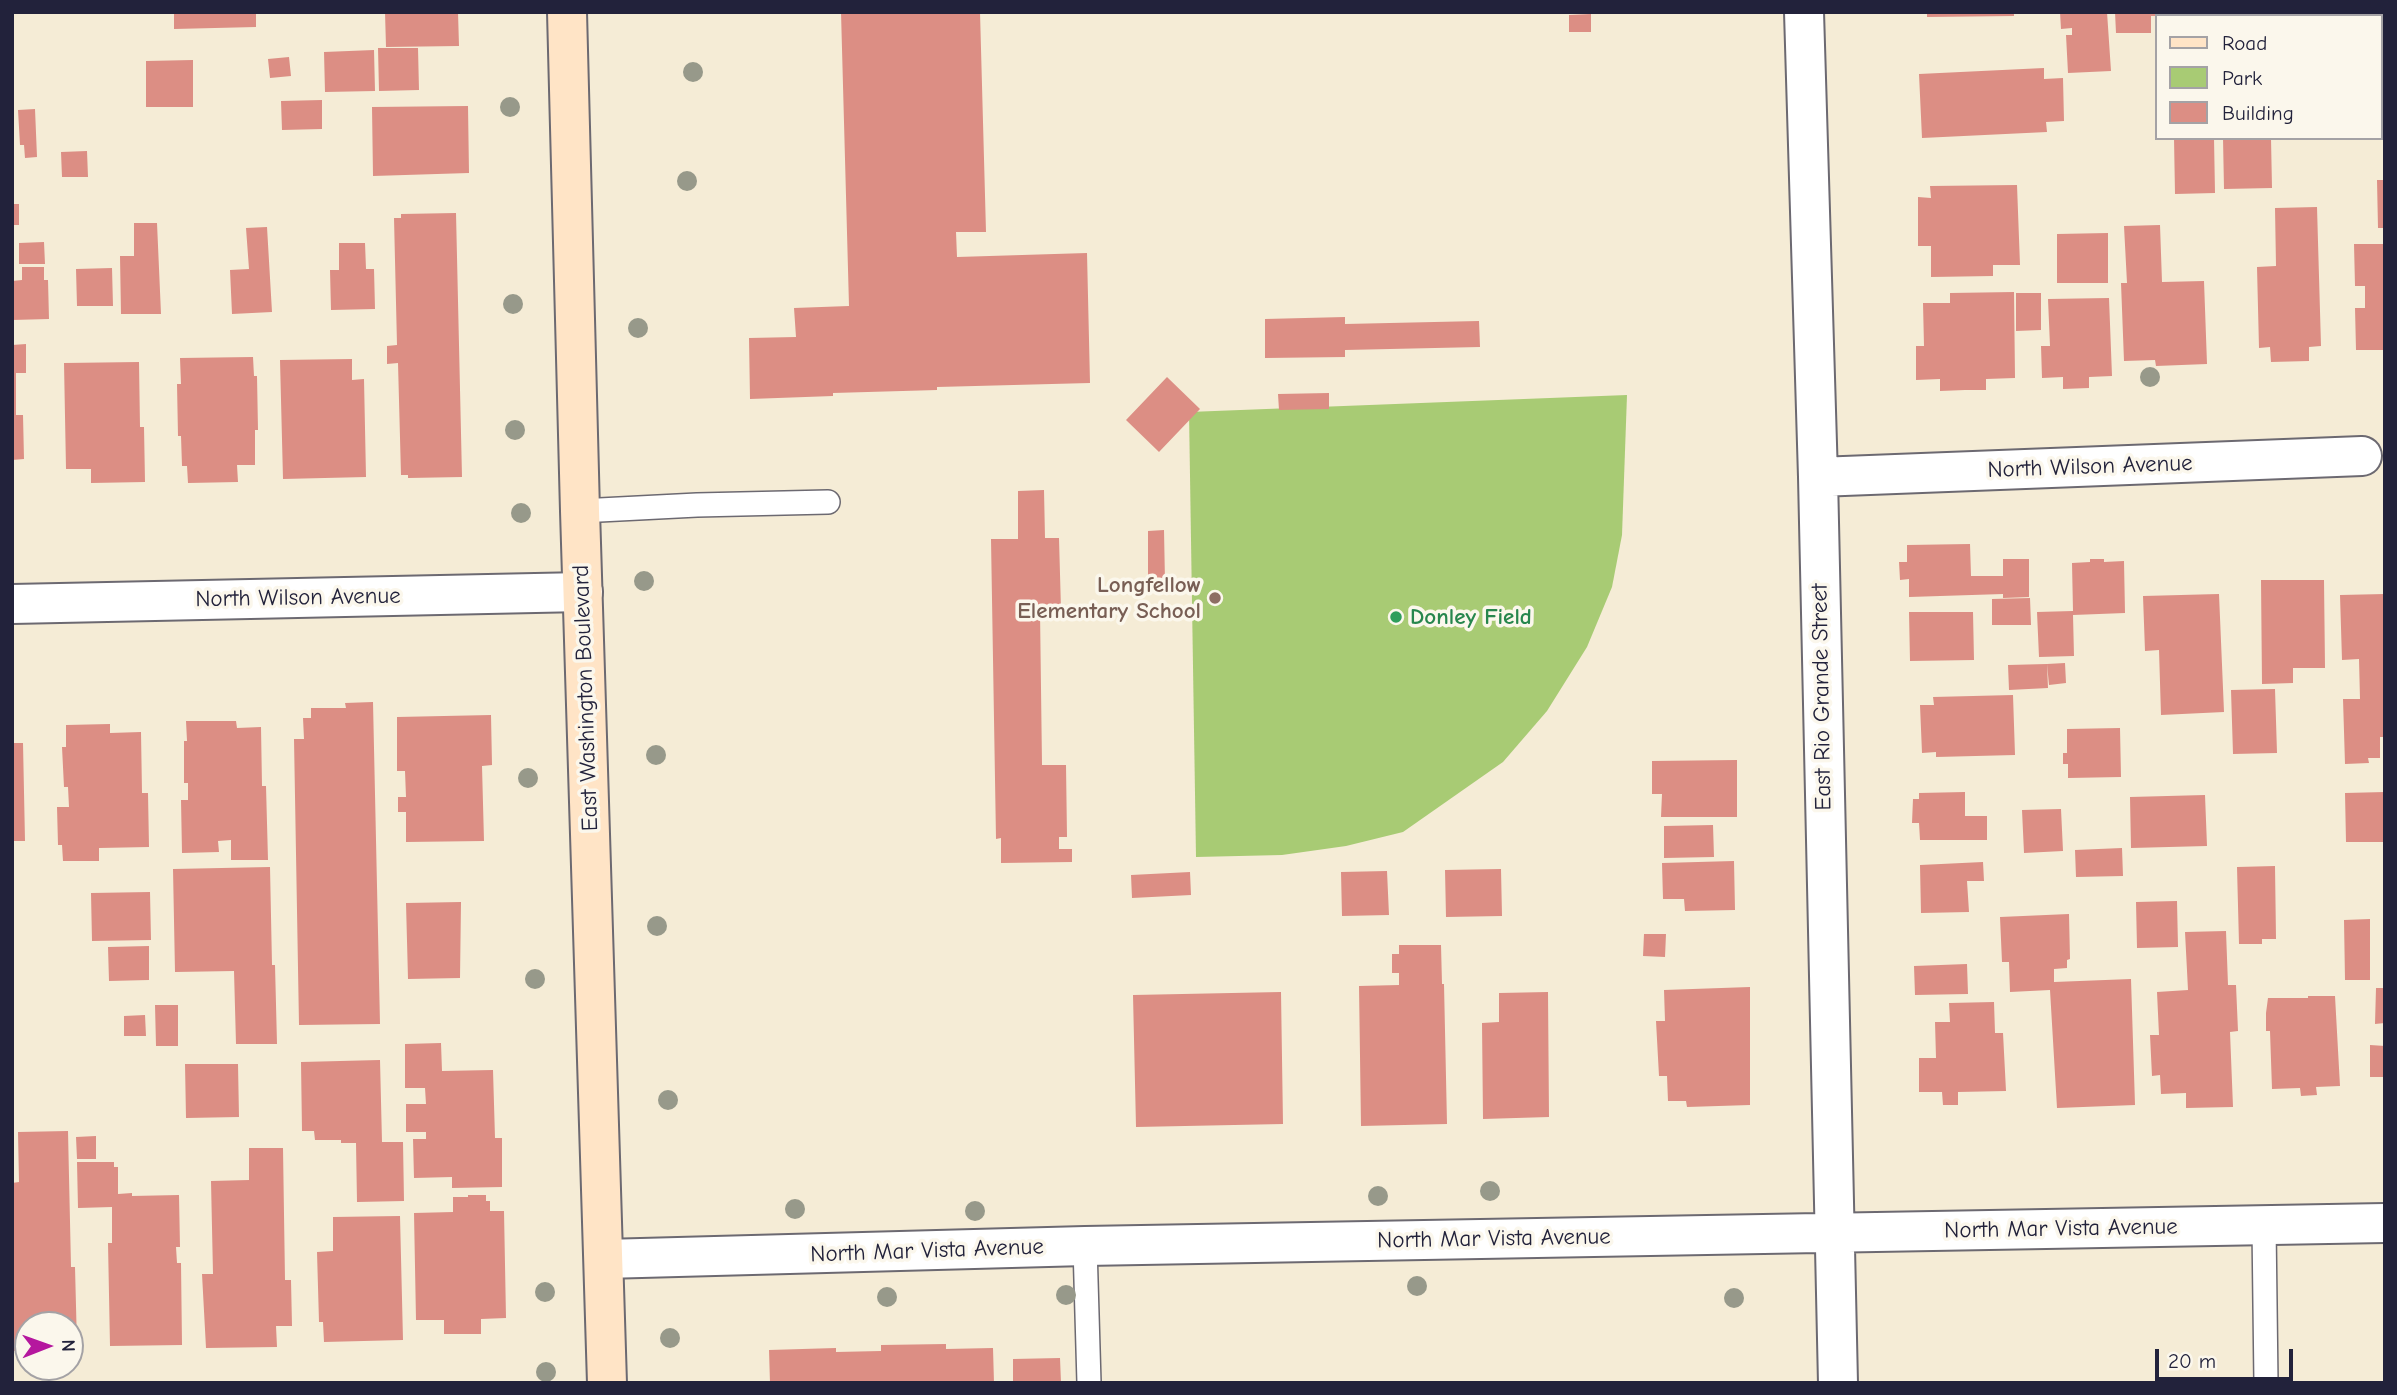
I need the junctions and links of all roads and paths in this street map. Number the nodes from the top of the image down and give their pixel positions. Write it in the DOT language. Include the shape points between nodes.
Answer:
graph roads {
  1 [pos="568,12"];
  2 [pos="1804,12"];
  3 [pos="2362,456"];
  4 [pos="1818,477"];
  5 [pos="828,502"];
  6 [pos="580,510"];
  7 [pos="583,592"];
  8 [pos="12,604"];
  9 [pos="2385,1223"];
  10 [pos="2264,1226"];
  11 [pos="1834,1233"];
  12 [pos="1085,1246"];
  13 [pos="604,1259"];
  14 [pos="607,1383"];
  15 [pos="1089,1383"];
  16 [pos="1838,1383"];
  17 [pos="2266,1383"];
  1 -- 6 [label="main road, East Washington Boulevard"];
  2 -- 4 [label="street, East Rio Grande Street"];
  3 -- 4 [label="street, North Wilson Avenue"];
  4 -- 11 [label="street, East Rio Grande Street"];
  5 -- 6 [label="lane"];
  6 -- 7 [label="main road, East Washington Boulevard"];
  7 -- 8 [label="street, North Wilson Avenue"];
  7 -- 13 [label="main road, East Washington Boulevard"];
  9 -- 10 [label="street, North Mar Vista Avenue"];
  10 -- 11 [label="street, North Mar Vista Avenue"];
  10 -- 17 [label="lane"];
  11 -- 12 [label="street, North Mar Vista Avenue"];
  11 -- 16 [label="street, East Rio Grande Street"];
  12 -- 13 [label="street, North Mar Vista Avenue"];
  12 -- 15 [label="lane"];
  13 -- 14 [label="main road, East Washington Boulevard"];
}
